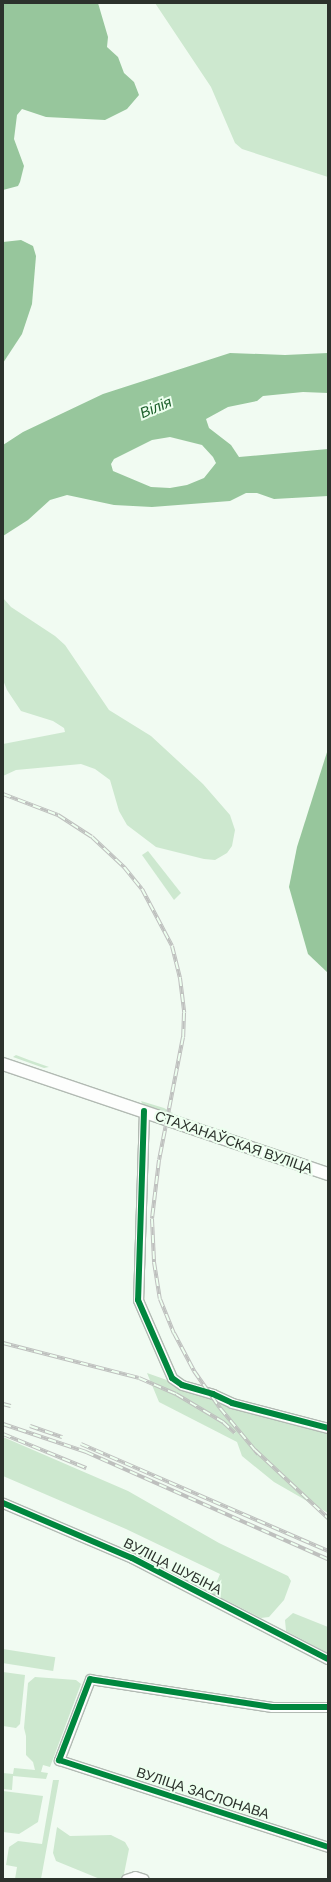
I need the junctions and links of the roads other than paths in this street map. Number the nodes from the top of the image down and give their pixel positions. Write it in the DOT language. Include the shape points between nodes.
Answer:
graph roads {
  1 [pos="3,1064"];
  2 [pos="144,1111"];
  3 [pos="328,1174"];
  4 [pos="328,1428"];
  5 [pos="3,1503"];
  6 [pos="328,1659"];
  7 [pos="328,1707"];
  8 [pos="328,1847"];
  9 [pos="126,1879"];
  10 [pos="144,1879"];
  1 -- 2 [label="street, СТАХАНАЎСКАЯ ВУЛІЦА"];
  2 -- 3 [label="street, СТАХАНАЎСКАЯ ВУЛІЦА"];
  2 -- 4 [label="street" via="138,1300 172,1378 182,1385 213,1394 232,1403"];
  5 -- 6 [label="street, ВУЛІЦА ШУБІНА" via="132,1558"];
  7 -- 8 [label="street, ВУЛІЦА ЗАСЛОНАВА" via="272,1707 90,1679 59,1760"];
  9 -- 10 [label="street" via="135,1876"];
}
